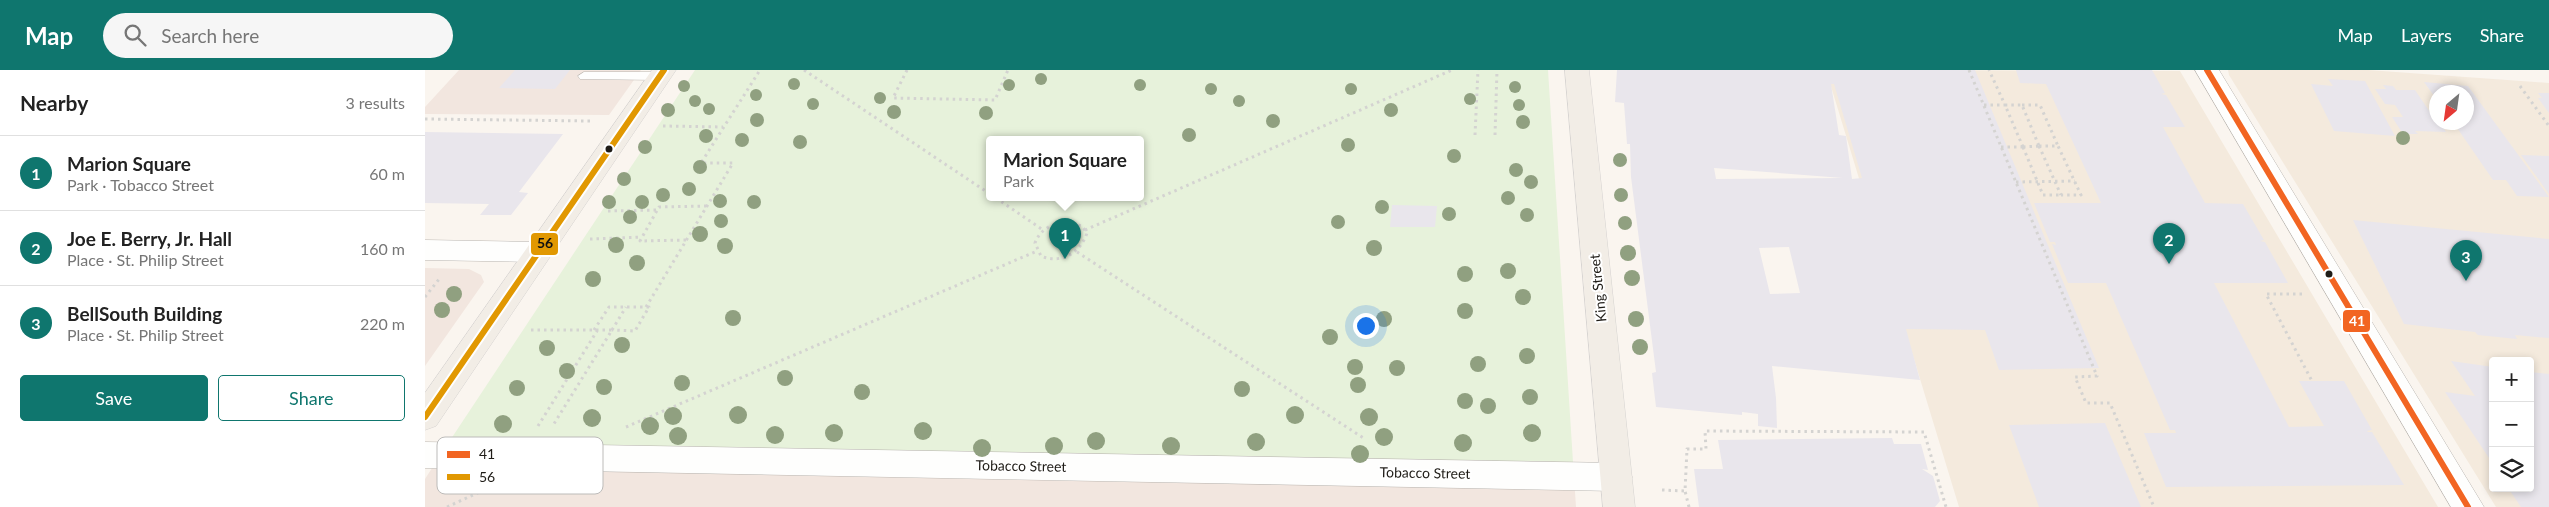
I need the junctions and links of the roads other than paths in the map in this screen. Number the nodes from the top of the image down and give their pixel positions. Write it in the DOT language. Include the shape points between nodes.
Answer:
graph roads {
  1 [pos="1577,70"];
  2 [pos="2207,70"];
  3 [pos="662,73"];
  4 [pos="584,76"];
  5 [pos="425,250"];
  6 [pos="538,252"];
  7 [pos="425,417"];
  8 [pos="603,458"];
  9 [pos="1616,477"];
  10 [pos="1619,507"];
  11 [pos="2468,507"];
  1 -- 9 [label="main road, King Street"];
  2 -- 11 [label="street"];
  3 -- 4 [label="lane"];
  3 -- 6 [label="main road"];
  5 -- 6 [label="street"];
  6 -- 7 [label="main road"];
  8 -- 9 [label="street, Tobacco Street"];
  9 -- 10 [label="main road, King Street"];
}
